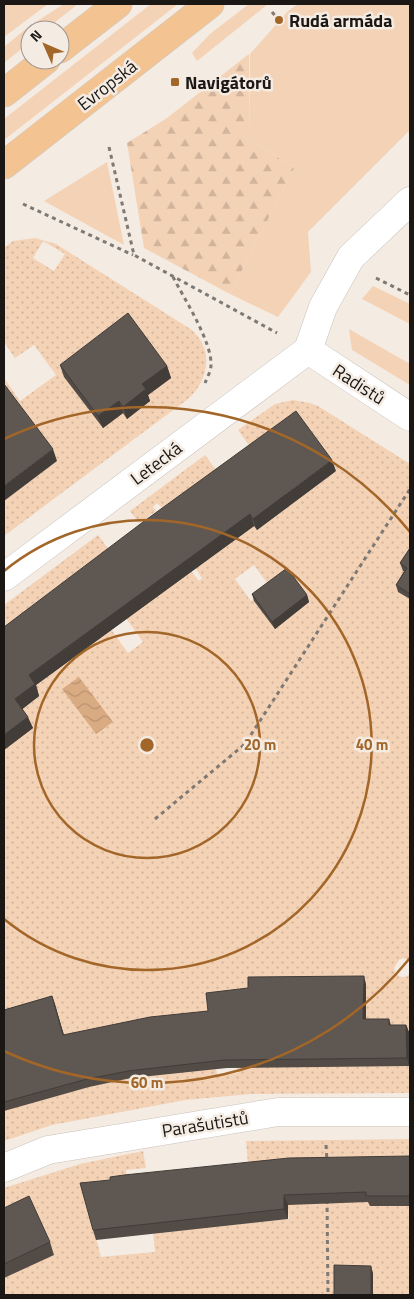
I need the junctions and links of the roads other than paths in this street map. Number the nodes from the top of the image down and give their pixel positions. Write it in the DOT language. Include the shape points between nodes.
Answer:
graph roads {
  1 [pos="118,4"];
  2 [pos="210,4"];
  3 [pos="70,41"];
  4 [pos="33,70"];
  5 [pos="4,93"];
  6 [pos="4,165"];
  7 [pos="410,201"];
  8 [pos="308,350"];
  9 [pos="410,417"];
  10 [pos="4,577"];
  11 [pos="410,1112"];
  12 [pos="4,1168"];
  1 -- 3 [label="main road"];
  2 -- 6 [label="main road, Evropská"];
  4 -- 5 [label="main road"];
  7 -- 8 [label="street" via="351,257 323,306"];
  8 -- 9 [label="street, Radistů"];
  8 -- 10 [label="street, Letecká"];
  11 -- 12 [label="street, Parašutistů" via="278,1112 48,1150"];
}
